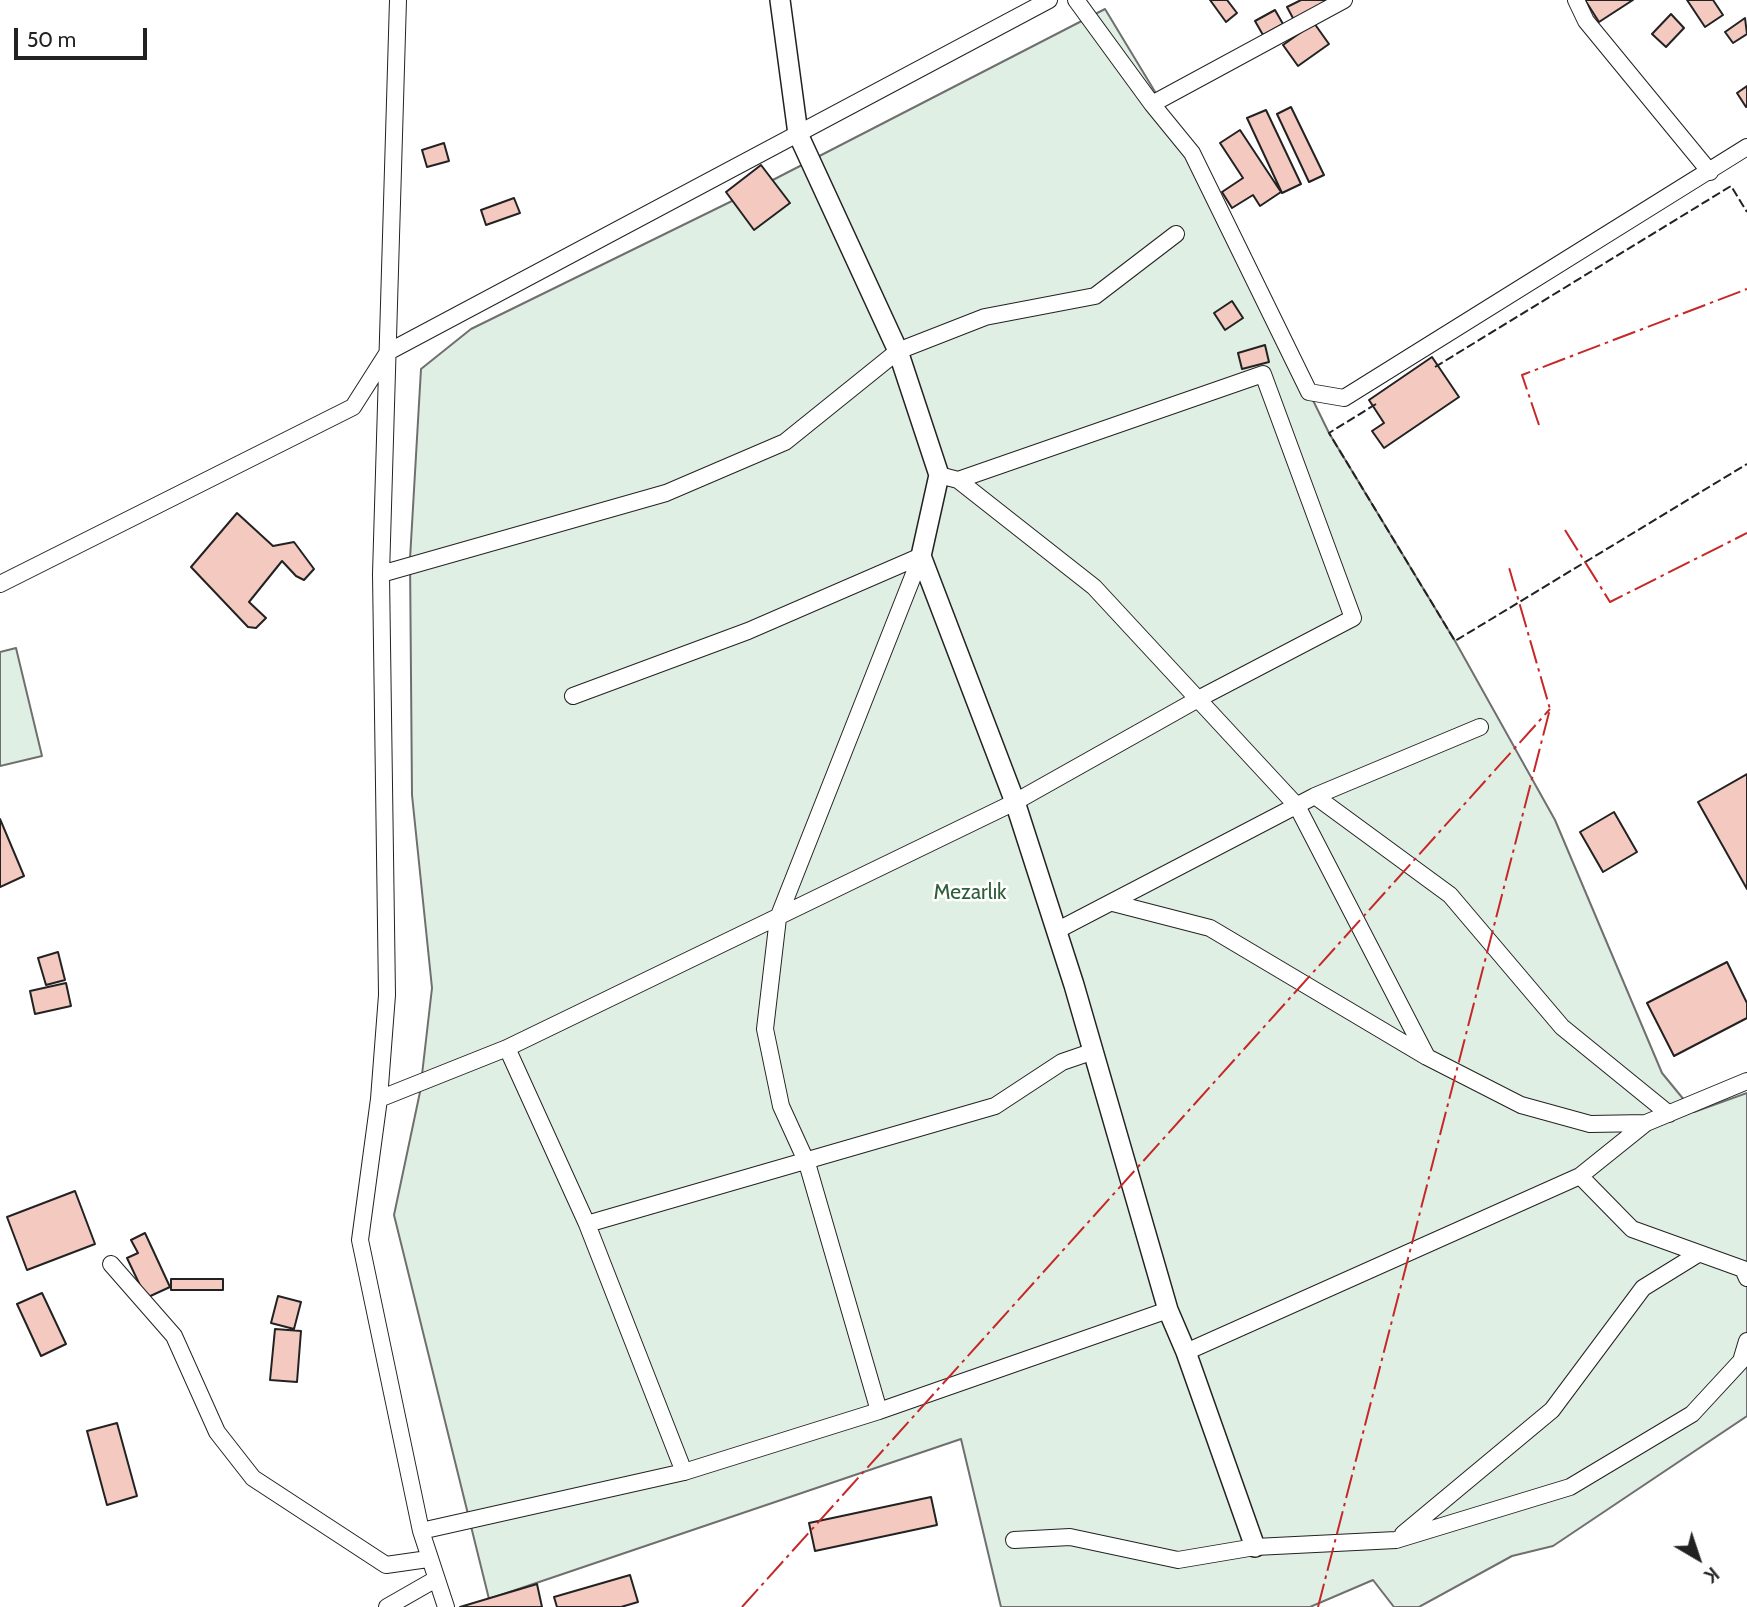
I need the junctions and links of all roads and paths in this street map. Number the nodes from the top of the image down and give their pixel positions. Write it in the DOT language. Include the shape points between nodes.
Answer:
graph roads {
  1 [pos="398,0"];
  2 [pos="779,0"];
  3 [pos="1049,0"];
  4 [pos="1076,0"];
  5 [pos="1344,0"];
  6 [pos="1576,0"];
  7 [pos="1152,104"];
  8 [pos="798,134"];
  9 [pos="1747,146"];
  10 [pos="1710,172"];
  11 [pos="1176,234"];
  12 [pos="898,351"];
  13 [pos="388,352"];
  14 [pos="949,478"];
  15 [pos="921,555"];
  16 [pos="381,574"];
  17 [pos="0,584"];
  18 [pos="573,696"];
  19 [pos="1200,698"];
  20 [pos="1480,726"];
  21 [pos="1315,796"];
  22 [pos="1015,802"];
  23 [pos="1297,806"];
  24 [pos="1114,903"];
  25 [pos="778,918"];
  26 [pos="1056,931"];
  27 [pos="507,1048"];
  28 [pos="1094,1051"];
  29 [pos="1427,1057"];
  30 [pos="1747,1081"];
  31 [pos="379,1099"];
  32 [pos="1669,1114"];
  33 [pos="1646,1123"];
  34 [pos="807,1163"];
  35 [pos="1580,1177"];
  36 [pos="587,1224"];
  37 [pos="1698,1254"];
  38 [pos="111,1265"];
  39 [pos="1746,1271"];
  40 [pos="1168,1310"];
  41 [pos="1747,1341"];
  42 [pos="1186,1352"];
  43 [pos="879,1410"];
  44 [pos="684,1472"];
  45 [pos="421,1531"];
  46 [pos="1014,1540"];
  47 [pos="1396,1540"];
  48 [pos="1255,1547"];
  49 [pos="428,1559"];
  50 [pos="436,1579"];
  51 [pos="387,1607"];
  52 [pos="446,1607"];
  1 -- 13 [label="street"];
  2 -- 8 [label="street"];
  3 -- 8 [label="street"];
  4 -- 7 [label="street"];
  5 -- 7 [label="street"];
  6 -- 10 [label="street" via="1587,21"];
  7 -- 10 [label="street" via="1192,153 1309,392 1344,398"];
  8 -- 12 [label="street"];
  8 -- 13 [label="street"];
  9 -- 10 [label="street"];
  11 -- 12 [label="street" via="1095,296 985,317"];
  12 -- 14 [label="street"];
  12 -- 16 [label="street" via="785,442 666,493"];
  13 -- 16 [label="street"];
  13 -- 17 [label="street" via="352,407"];
  14 -- 15 [label="street"];
  14 -- 19 [label="street" via="1094,587"];
  14 -- 19 [label="street" via="1263,374 1353,618"];
  15 -- 18 [label="street" via="748,632"];
  15 -- 22 [label="street"];
  15 -- 25 [label="street"];
  16 -- 31 [label="street" via="387,995"];
  19 -- 22 [label="street"];
  19 -- 23 [label="street"];
  20 -- 21 [label="street"];
  21 -- 23 [label="street"];
  21 -- 32 [label="street" via="1450,895 1562,1027"];
  22 -- 25 [label="street"];
  22 -- 26 [label="street"];
  23 -- 24 [label="street"];
  23 -- 29 [label="street"];
  24 -- 26 [label="street"];
  24 -- 29 [label="street" via="1210,928"];
  25 -- 27 [label="street"];
  25 -- 34 [label="street" via="765,1029 781,1106"];
  26 -- 28 [label="street"];
  27 -- 31 [label="street"];
  27 -- 36 [label="street"];
  28 -- 34 [label="street" via="1062,1062 995,1105"];
  28 -- 40 [label="street"];
  29 -- 33 [label="street" via="1521,1105 1590,1124"];
  30 -- 32 [label="street"];
  31 -- 45 [label="street" via="360,1240"];
  32 -- 33 [label="street"];
  33 -- 35 [label="street"];
  34 -- 36 [label="street"];
  34 -- 43 [label="street"];
  35 -- 37 [label="street" via="1633,1229"];
  35 -- 42 [label="street"];
  36 -- 44 [label="street"];
  37 -- 39 [label="street"];
  37 -- 47 [label="street" via="1643,1288 1552,1410"];
  38 -- 49 [label="street" via="174,1336 217,1432 253,1478 386,1565"];
  40 -- 42 [label="street"];
  40 -- 43 [label="street"];
  41 -- 47 [label="street" via="1741,1361 1692,1414 1570,1488"];
  42 -- 48 [label="street"];
  43 -- 44 [label="street"];
  44 -- 45 [label="street"];
  45 -- 49 [label="street"];
  46 -- 48 [label="street" via="1070,1537 1178,1560"];
  47 -- 48 [label="street"];
  49 -- 50 [label="street"];
  50 -- 51 [label="street"];
  50 -- 52 [label="street"];
}
